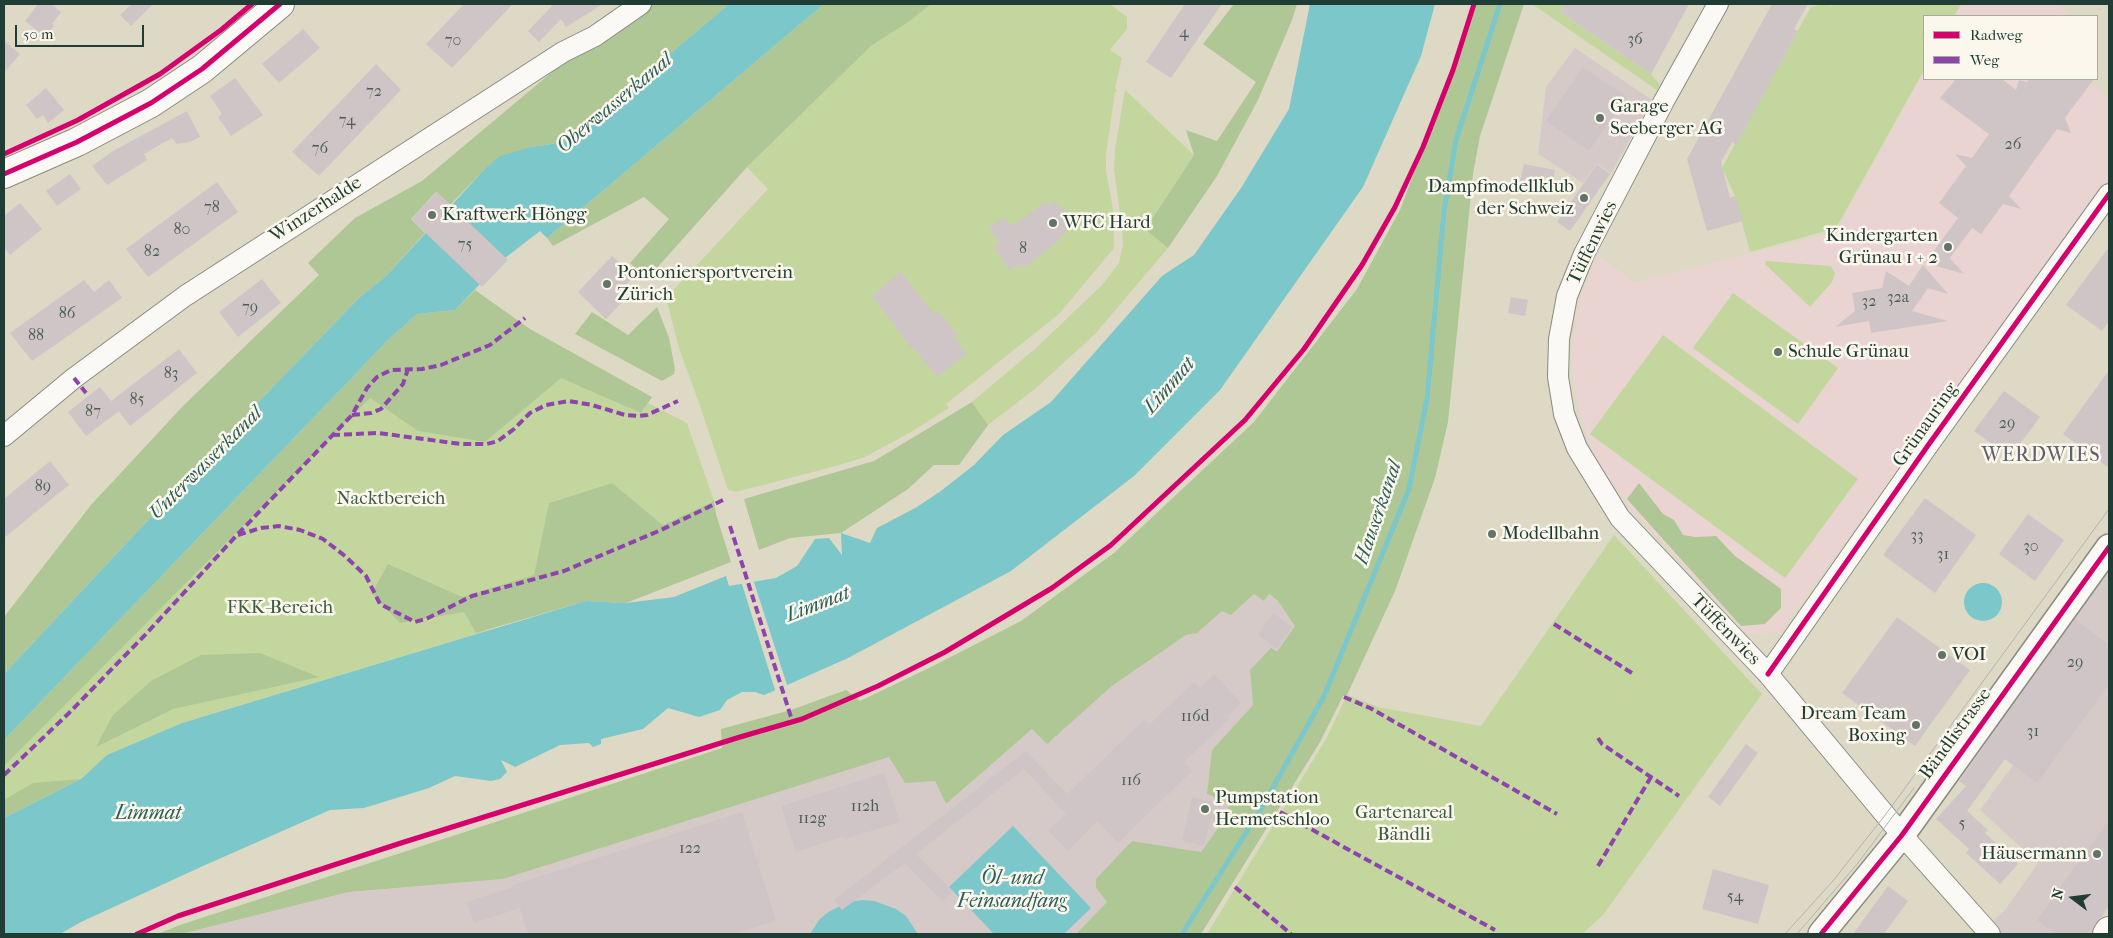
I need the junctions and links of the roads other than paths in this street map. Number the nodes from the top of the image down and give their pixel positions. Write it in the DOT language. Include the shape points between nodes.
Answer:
graph roads {
  1 [pos="280,4"];
  2 [pos="641,4"];
  3 [pos="1718,4"];
  4 [pos="4,174"];
  5 [pos="2109,194"];
  6 [pos="4,436"];
  7 [pos="2109,547"];
  8 [pos="1768,674"];
  9 [pos="1895,826"];
  10 [pos="1821,934"];
  11 [pos="1990,934"];
  1 -- 4 [label="main road" via="202,69 151,103 77,142"];
  2 -- 6 [label="street, Winzerhalde" via="185,296 74,378"];
  3 -- 8 [label="street, Tüffenwies" via="1584,254 1568,296 1559,339 1558,377 1564,414 1578,448 1620,518"];
  5 -- 8 [label="street, Grünauring"];
  7 -- 9 [label="street, Bändlistrasse"];
  8 -- 9 [label="street"];
  9 -- 10 [label="street, Bändlistrasse"];
  9 -- 11 [label="street"];
}
